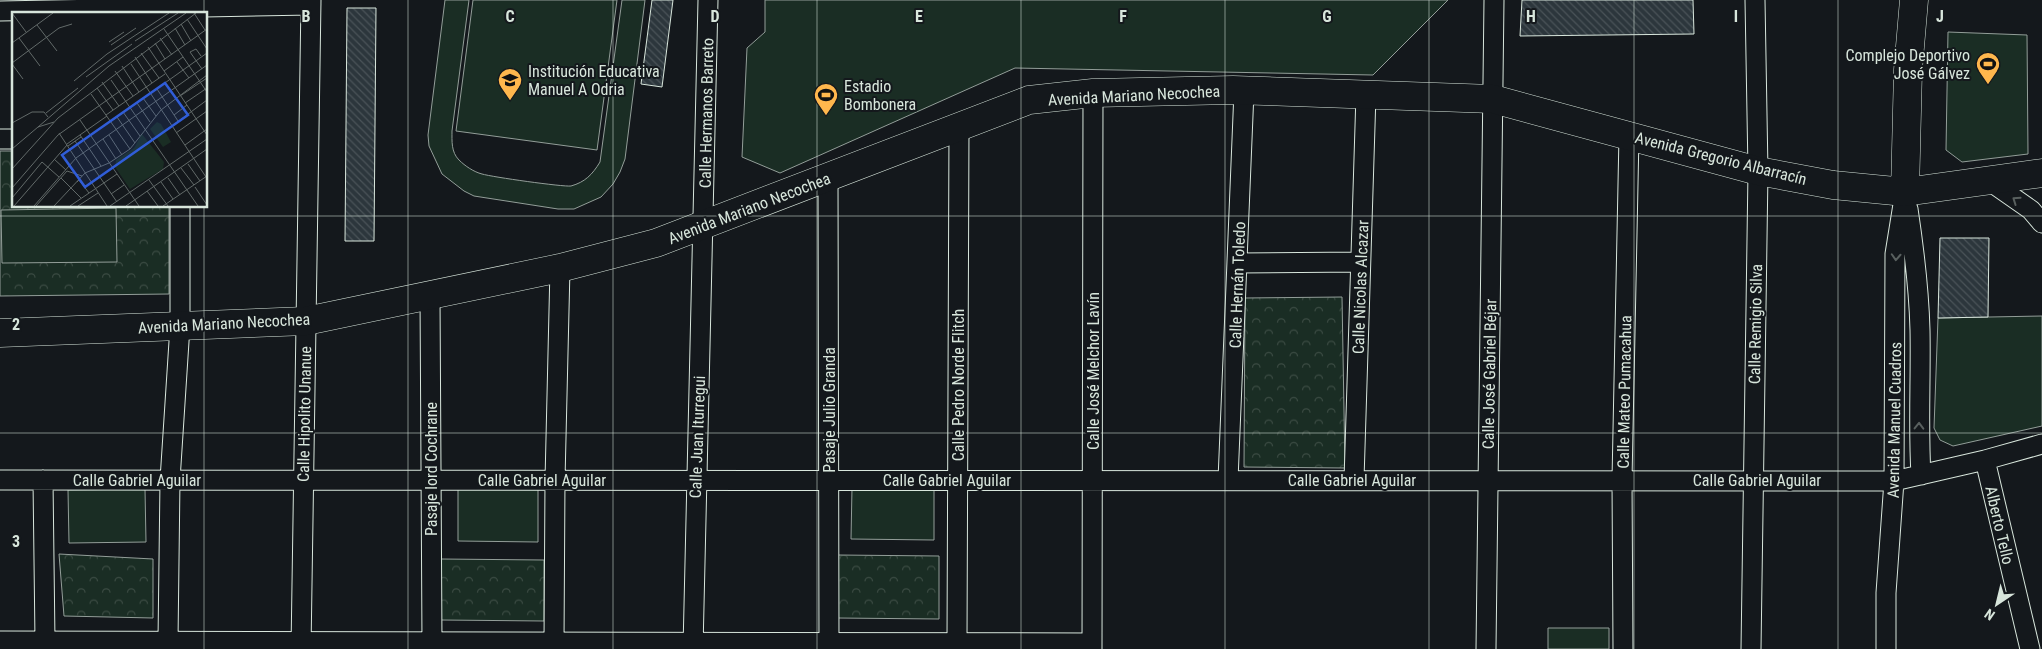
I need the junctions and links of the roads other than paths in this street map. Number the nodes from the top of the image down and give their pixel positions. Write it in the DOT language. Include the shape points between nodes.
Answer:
graph roads {
  1 [pos="708,0"];
  2 [pos="1494,0"];
  3 [pos="1755,0"];
  4 [pos="1906,0"];
  5 [pos="1914,0"];
  6 [pos="311,3"];
  7 [pos="0,11"];
  8 [pos="180,11"];
  9 [pos="1908,70"];
  10 [pos="1244,90"];
  11 [pos="1092,93"];
  12 [pos="1366,94"];
  13 [pos="1493,99"];
  14 [pos="959,127"];
  15 [pos="1629,134"];
  16 [pos="1758,171"];
  17 [pos="2042,173"];
  18 [pos="828,178"];
  19 [pos="1988,180"];
  20 [pos="1906,192"];
  21 [pos="180,208"];
  22 [pos="2042,223"];
  23 [pos="704,225"];
  24 [pos="1360,262"];
  25 [pos="1238,263"];
  26 [pos="560,268"];
  27 [pos="430,296"];
  28 [pos="306,321"];
  29 [pos="180,326"];
  30 [pos="0,333"];
  31 [pos="2042,444"];
  32 [pos="1985,460"];
  33 [pos="1921,474"];
  34 [pos="0,480"];
  35 [pos="43,480"];
  36 [pos="170,480"];
  37 [pos="303,480"];
  38 [pos="430,480"];
  39 [pos="555,480"];
  40 [pos="696,480"];
  41 [pos="829,480"];
  42 [pos="957,480"];
  43 [pos="1093,480"];
  44 [pos="1228,480"];
  45 [pos="1354,480"];
  46 [pos="1488,480"];
  47 [pos="1622,480"];
  48 [pos="1752,480"];
  49 [pos="1894,481"];
  50 [pos="45,641"];
  51 [pos="168,641"];
  52 [pos="0,642"];
  53 [pos="432,642"];
  54 [pos="554,642"];
  55 [pos="828,642"];
  56 [pos="957,642"];
  57 [pos="301,645"];
  58 [pos="693,646"];
  59 [pos="1092,646"];
  60 [pos="1486,649"];
  61 [pos="1623,649"];
  62 [pos="1750,649"];
  63 [pos="1886,649"];
  64 [pos="2030,649"];
  1 -- 23 [label="street, Calle Hermanos Barreto"];
  2 -- 13 [label="street, Calle José Gabriel Béjar"];
  3 -- 16 [label="street, Calle Remigio Silva"];
  4 -- 9 [label="street, Avenida Manuel Cuadros"];
  5 -- 9 [label="street, Avenida Manuel Cuadros"];
  6 -- 8 [label="street"];
  6 -- 28 [label="street, Calle Hipolito Unanue"];
  7 -- 8 [label="street"];
  9 -- 20 [label="street, Avenida Manuel Cuadros"];
  10 -- 11 [label="street, Avenida Mariano Necochea"];
  10 -- 12 [label="street, Avenida Mariano Necochea"];
  10 -- 25 [label="street, Calle Hernán Toledo"];
  11 -- 14 [label="street, Avenida Mariano Necochea" via="1029,100"];
  11 -- 43 [label="street, Calle José Melchor Lavín"];
  12 -- 13 [label="street, Avenida Mariano Necochea"];
  12 -- 24 [label="street, Calle Nicolas Alcazar"];
  13 -- 15 [label="street, Avenida Gregorio Albarracín"];
  13 -- 46 [label="street, Calle José Gabriel Béjar"];
  14 -- 18 [label="street, Avenida Mariano Necochea"];
  14 -- 42 [label="street, Calle Pedro Norde Flitch"];
  15 -- 16 [label="street, Avenida Gregorio Albarracín"];
  15 -- 47 [label="street, Calle Mateo Pumacahua"];
  16 -- 20 [label="street, Avenida Gregorio Albarracín" via="1833,185"];
  16 -- 48 [label="street, Calle Remigio Silva"];
  17 -- 19 [label="street, Avenida Gregorio Albarracín"];
  18 -- 23 [label="street, Avenida Mariano Necochea"];
  18 -- 41 [label="street, Pasaje Julio Granda"];
  19 -- 20 [label="street, Avenida Gregorio Albarracín"];
  22 -- 19 [label="street, one-way" via="2031,210"];
  33 -- 20 [label="street, Avenida Manuel Cuadros, one-way" via="1920,330"];
  20 -- 49 [label="street, Avenida Manuel Cuadros, one-way" via="1895,254"];
  21 -- 29 [label="street"];
  23 -- 26 [label="street, Avenida Mariano Necochea" via="656,243"];
  23 -- 40 [label="street, Calle Juan Iturregui"];
  24 -- 25 [label="street"];
  24 -- 45 [label="street, Calle Nicolas Alcazar"];
  25 -- 44 [label="street, Calle Hernán Toledo"];
  26 -- 27 [label="street, Avenida Mariano Necochea"];
  26 -- 39 [label="street"];
  27 -- 28 [label="street, Avenida Mariano Necochea"];
  27 -- 38 [label="street, Pasaje lord Cochrane"];
  28 -- 29 [label="street, Avenida Mariano Necochea"];
  28 -- 37 [label="street, Calle Hipolito Unanue"];
  29 -- 30 [label="street, Avenida Mariano Necochea"];
  29 -- 36 [label="street"];
  31 -- 32 [label="street, Calle Gabriel Aguilar"];
  32 -- 33 [label="street, Calle Gabriel Aguilar"];
  32 -- 64 [label="street, Alberto Tello"];
  33 -- 49 [label="street, Calle Gabriel Aguilar"];
  34 -- 35 [label="street, Calle Gabriel Aguilar"];
  35 -- 36 [label="street, Calle Gabriel Aguilar"];
  35 -- 50 [label="street"];
  36 -- 37 [label="street, Calle Gabriel Aguilar"];
  36 -- 51 [label="street"];
  37 -- 38 [label="street, Calle Gabriel Aguilar"];
  37 -- 57 [label="street, Calle Hipolito Unanue"];
  38 -- 39 [label="street, Calle Gabriel Aguilar"];
  38 -- 53 [label="street, Pasaje lord Cochrane"];
  39 -- 40 [label="street, Calle Gabriel Aguilar"];
  39 -- 54 [label="street"];
  40 -- 41 [label="street, Calle Gabriel Aguilar"];
  40 -- 58 [label="street, Calle Juan Iturregui"];
  41 -- 42 [label="street, Calle Gabriel Aguilar"];
  41 -- 55 [label="street, Pasaje Julio Granda"];
  42 -- 43 [label="street, Calle Gabriel Aguilar"];
  42 -- 56 [label="street, Calle Pedro Norde Flitch"];
  43 -- 44 [label="street, Calle Gabriel Aguilar"];
  43 -- 59 [label="street, Calle José Melchor Lavín"];
  44 -- 45 [label="street, Calle Gabriel Aguilar"];
  45 -- 46 [label="street, Calle Gabriel Aguilar"];
  46 -- 47 [label="street, Calle Gabriel Aguilar"];
  46 -- 60 [label="street, Calle José Gabriel Béjar"];
  47 -- 48 [label="street, Calle Gabriel Aguilar"];
  47 -- 61 [label="street, Calle Mateo Pumacahua"];
  48 -- 49 [label="street, Calle Gabriel Aguilar"];
  48 -- 62 [label="street, Calle Remigio Silva"];
  49 -- 63 [label="street, Avenida Manuel Cuadros" via="1886,593"];
  50 -- 51 [label="street"];
  50 -- 52 [label="street"];
  51 -- 57 [label="street"];
  53 -- 54 [label="street"];
  53 -- 57 [label="street"];
  54 -- 58 [label="street"];
  55 -- 56 [label="street"];
  55 -- 58 [label="street"];
  56 -- 59 [label="street"];
}
